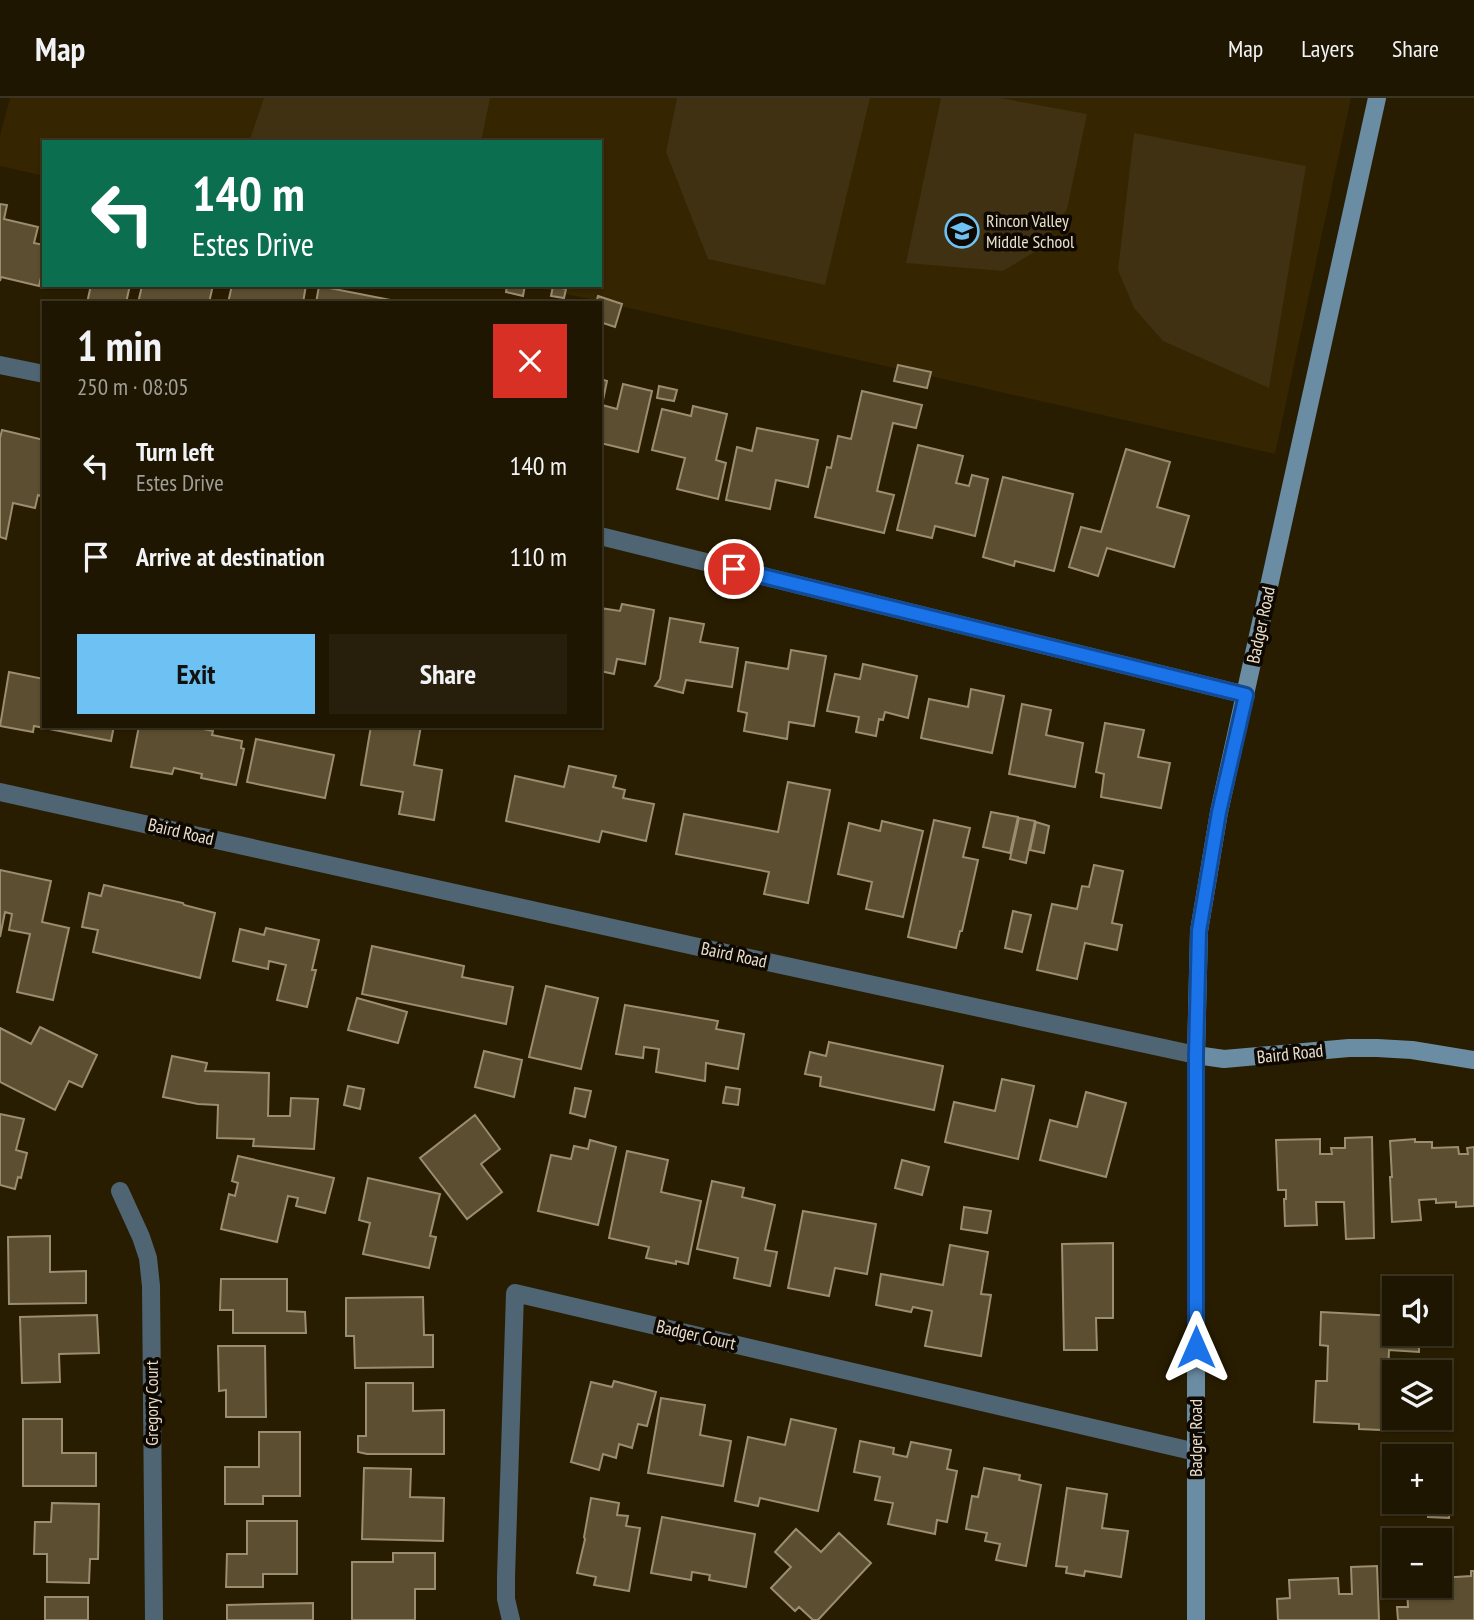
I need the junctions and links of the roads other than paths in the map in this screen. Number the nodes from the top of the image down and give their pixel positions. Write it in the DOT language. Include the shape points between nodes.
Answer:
graph roads {
  1 [pos="1377,98"];
  2 [pos="0,365"];
  3 [pos="42,374"];
  4 [pos="602,536"];
  5 [pos="1246,695"];
  6 [pos="0,792"];
  7 [pos="1196,1055"];
  8 [pos="1474,1060"];
  9 [pos="120,1191"];
  10 [pos="1196,1452"];
  11 [pos="154,1620"];
  12 [pos="512,1620"];
  13 [pos="1196,1620"];
  1 -- 5 [label="street, Badger Road"];
  2 -- 3 [label="street"];
  4 -- 5 [label="street"];
  5 -- 7 [label="street, Badger Road" via="1219,812 1199,931"];
  6 -- 7 [label="street, Baird Road"];
  7 -- 8 [label="street, Baird Road" via="1231,1059 1377,1048"];
  7 -- 10 [label="street, Badger Road"];
  9 -- 11 [label="street, Gregory Court" via="148,1258 151,1286"];
  10 -- 12 [label="street, Badger Court" via="515,1293 506,1577"];
  10 -- 13 [label="street, Badger Road"];
}
